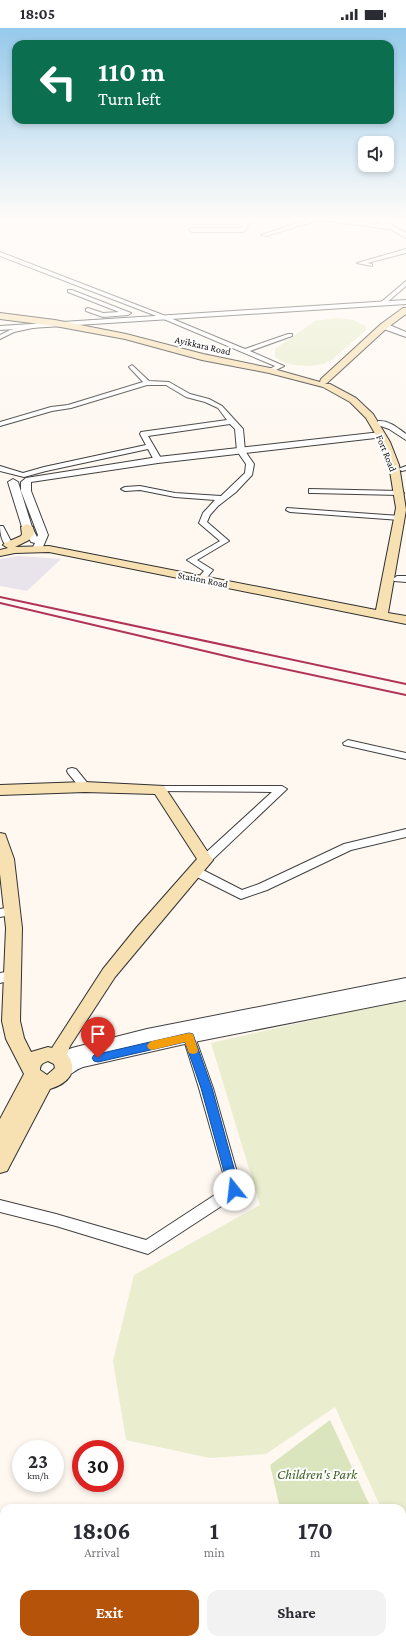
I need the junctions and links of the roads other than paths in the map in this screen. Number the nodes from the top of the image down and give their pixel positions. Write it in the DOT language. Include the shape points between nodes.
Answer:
graph roads {
  1 [pos="74,292"];
  2 [pos="98,292"];
  3 [pos="395,292"];
  4 [pos="406,302"];
  5 [pos="382,304"];
  6 [pos="141,309"];
  7 [pos="88,310"];
  8 [pos="406,310"];
  9 [pos="128,313"];
  10 [pos="0,316"];
  11 [pos="161,316"];
  12 [pos="55,323"];
  13 [pos="44,324"];
  14 [pos="384,326"];
  15 [pos="0,328"];
  16 [pos="290,335"];
  17 [pos="406,335"];
  18 [pos="0,337"];
  19 [pos="234,339"];
  20 [pos="254,347"];
  21 [pos="244,351"];
  22 [pos="132,367"];
  23 [pos="270,371"];
  24 [pos="147,383"];
  25 [pos="328,383"];
  26 [pos="233,421"];
  27 [pos="0,424"];
  28 [pos="383,431"];
  29 [pos="406,438"];
  30 [pos="150,446"];
  31 [pos="240,451"];
  32 [pos="158,460"];
  33 [pos="0,468"];
  34 [pos="401,469"];
  35 [pos="0,472"];
  36 [pos="22,480"];
  37 [pos="125,489"];
  38 [pos="312,491"];
  39 [pos="403,491"];
  40 [pos="221,498"];
  41 [pos="290,510"];
  42 [pos="403,517"];
  43 [pos="26,527"];
  44 [pos="0,528"];
  45 [pos="399,540"];
  46 [pos="41,547"];
  47 [pos="3,548"];
  48 [pos="202,578"];
  49 [pos="401,579"];
  50 [pos="385,615"];
  51 [pos="406,620"];
  52 [pos="348,743"];
  53 [pos="406,756"];
  54 [pos="72,771"];
  55 [pos="85,787"];
  56 [pos="159,788"];
  57 [pos="0,790"];
  58 [pos="406,832"];
  59 [pos="0,838"];
  60 [pos="200,865"];
  61 [pos="6,912"];
  62 [pos="6,977"];
  63 [pos="406,984"];
  64 [pos="406,994"];
  65 [pos="189,1037"];
  66 [pos="61,1062"];
  67 [pos="35,1075"];
  68 [pos="0,1137"];
  69 [pos="0,1165"];
  70 [pos="0,1206"];
  1 -- 9 [label="street"];
  2 -- 6 [label="street"];
  3 -- 5 [label="street"];
  4 -- 5 [label="street"];
  5 -- 11 [label="street"];
  6 -- 9 [label="street"];
  6 -- 11 [label="street"];
  7 -- 9 [label="street" via="103,315"];
  8 -- 14 [label="main road"];
  10 -- 12 [label="main road, Ayikkara Road"];
  11 -- 12 [label="street"];
  11 -- 21 [label="street"];
  12 -- 13 [label="street"];
  12 -- 23 [label="main road, Ayikkara Road"];
  13 -- 15 [label="street"];
  13 -- 18 [label="street" via="12,331"];
  14 -- 17 [label="street"];
  14 -- 25 [label="main road"];
  16 -- 20 [label="street"];
  19 -- 20 [label="street"];
  20 -- 21 [label="street"];
  21 -- 23 [label="street" via="281,366"];
  22 -- 24 [label="street"];
  23 -- 25 [label="main road, Ayikkara Road" via="307,381"];
  24 -- 26 [label="street" via="167,383 188,396 207,400 220,407"];
  24 -- 27 [label="street" via="69,407 52,409"];
  25 -- 28 [label="main road, Fort Road" via="368,408"];
  26 -- 30 [label="street" via="144,434"];
  26 -- 31 [label="street" via="239,429"];
  28 -- 29 [label="street" via="392,427"];
  28 -- 31 [label="street"];
  28 -- 34 [label="main road, Fort Road"];
  30 -- 32 [label="street"];
  30 -- 36 [label="street" via="44,469"];
  31 -- 32 [label="street"];
  31 -- 40 [label="street" via="250,464 249,473 234,490"];
  32 -- 36 [label="street"];
  33 -- 36 [label="street"];
  34 -- 39 [label="main road, Fort Road"];
  35 -- 36 [label="street"];
  36 -- 43 [label="street"];
  36 -- 46 [label="street" via="43,534"];
  37 -- 40 [label="street" via="140,488 175,495"];
  38 -- 39 [label="street"];
  39 -- 42 [label="main road, Fort Road"];
  40 -- 48 [label="street" via="206,515 203,523 226,541 190,560 209,570"];
  41 -- 42 [label="street"];
  42 -- 45 [label="main road, Fort Road"];
  43 -- 46 [label="street"];
  43 -- 47 [label="main road" via="28,534 25,538"];
  44 -- 47 [label="street" via="6,537"];
  45 -- 49 [label="main road, Fort Road"];
  45 -- 50 [label="main road, Fort Road"];
  46 -- 47 [label="main road, Station Road" via="15,550"];
  46 -- 48 [label="main road, Station Road"];
  48 -- 50 [label="main road, Station Road"];
  49 -- 50 [label="main road, Fort Road"];
  50 -- 51 [label="main road, Station Road"];
  52 -- 53 [label="street"];
  54 -- 55 [label="street"];
  55 -- 56 [label="main road"];
  55 -- 57 [label="main road"];
  56 -- 60 [label="main road"];
  56 -- 60 [label="street" via="282,789"];
  58 -- 60 [label="street" via="348,847 241,895"];
  59 -- 61 [label="main road" via="6,859"];
  60 -- 66 [label="main road" via="109,973 63,1043"];
  61 -- 62 [label="main road" via="14,928"];
  62 -- 67 [label="main road" via="15,1039"];
  63 -- 66 [label="street" via="147,1035 72,1054"];
  64 -- 65 [label="street"];
  65 -- 66 [label="street" via="71,1065"];
  65 -- 70 [label="street" via="234,1190 148,1247"];
  66 -- 67 [label="main road" via="56,1079"];
  66 -- 67 [label="main road" via="48,1054 39,1056 32,1062"];
  67 -- 68 [label="main road"];
  67 -- 69 [label="main road"];
}
